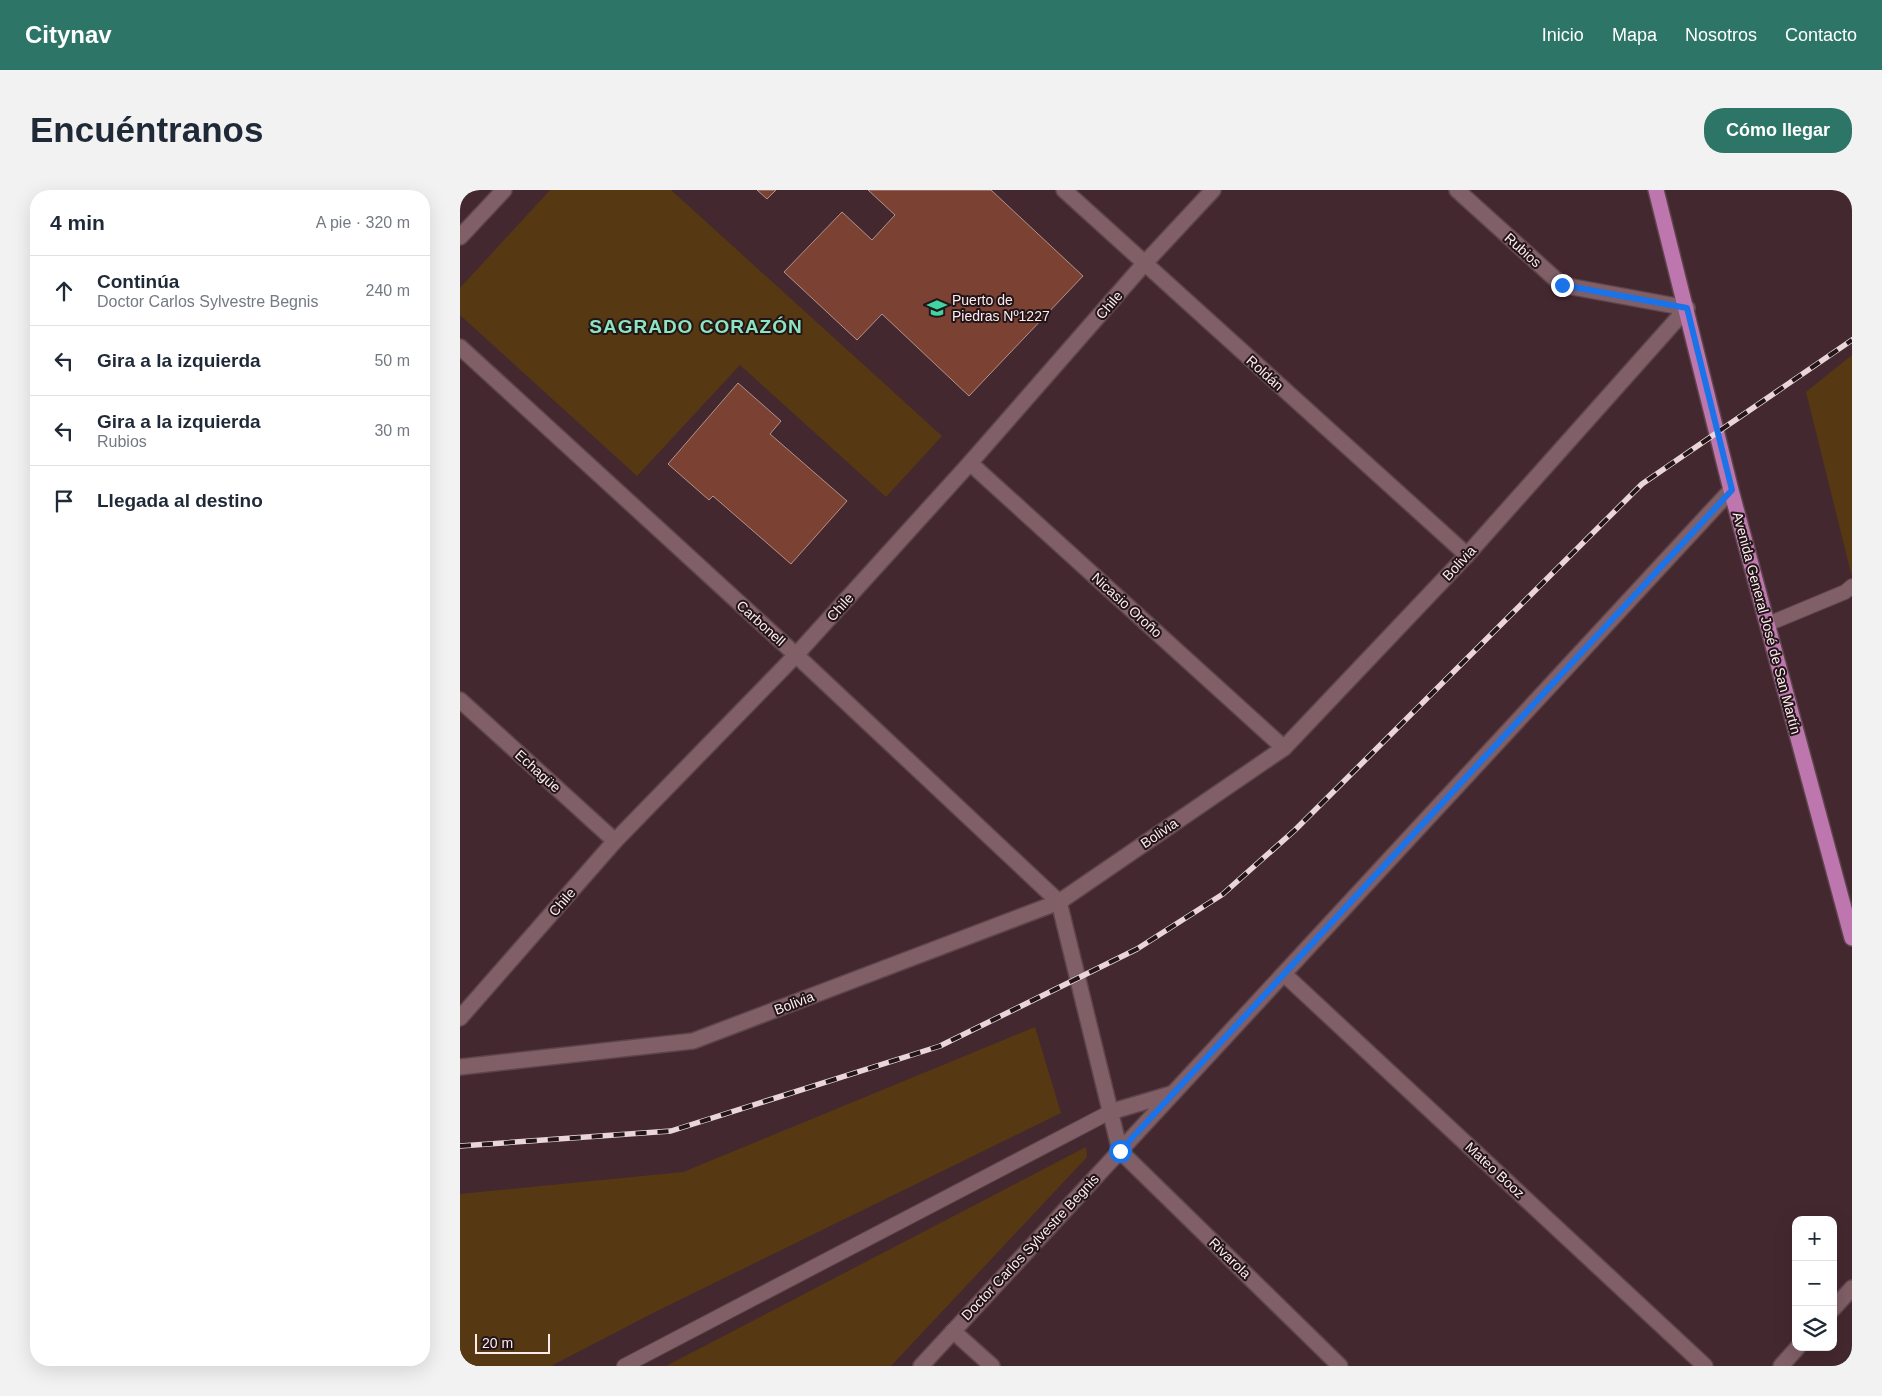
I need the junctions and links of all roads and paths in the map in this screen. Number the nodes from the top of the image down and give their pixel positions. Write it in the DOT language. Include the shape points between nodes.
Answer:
graph roads {
  1 [pos="504,190"];
  2 [pos="1064,190"];
  3 [pos="1213,190"];
  4 [pos="1457,190"];
  5 [pos="1656,190"];
  6 [pos="460,238"];
  7 [pos="1144,264"];
  8 [pos="1687,308"];
  9 [pos="460,347"];
  10 [pos="970,463"];
  11 [pos="1732,490"];
  12 [pos="1467,554"];
  13 [pos="1852,586"];
  14 [pos="1768,624"];
  15 [pos="796,655"];
  16 [pos="460,700"];
  17 [pos="1284,748"];
  18 [pos="615,841"];
  19 [pos="1058,902"];
  20 [pos="1852,938"];
  21 [pos="1284,974"];
  22 [pos="460,1018"];
  23 [pos="460,1067"];
  24 [pos="1172,1094"];
  25 [pos="1110,1112"];
  26 [pos="1120,1151"];
  27 [pos="1852,1288"];
  28 [pos="1836,1306"];
  29 [pos="953,1330"];
  30 [pos="1794,1351"];
  31 [pos="624,1366"];
  32 [pos="920,1366"];
  33 [pos="992,1366"];
  34 [pos="1340,1366"];
  35 [pos="1705,1366"];
  36 [pos="1781,1366"];
  1 -- 6 [label="street"];
  2 -- 7 [label="street, Roldán"];
  3 -- 7 [label="street, Chile"];
  4 -- 8 [label="street, Rubios" via="1562,285"];
  5 -- 8 [label="main road, Avenida General José de San Martín"];
  7 -- 10 [label="street, Chile"];
  7 -- 12 [label="street, Roldán"];
  8 -- 11 [label="main road, Avenida General José de San Martín"];
  8 -- 12 [label="street, Bolivia"];
  9 -- 15 [label="street, Carbonell"];
  10 -- 15 [label="street, Chile"];
  10 -- 17 [label="street, Nicasio Oroño"];
  11 -- 14 [label="main road, Avenida General José de San Martín"];
  11 -- 21 [label="street, Doctor Carlos Sylvestre Begnis"];
  12 -- 17 [label="street, Bolivia"];
  13 -- 14 [label="lane" via="1845,592"];
  14 -- 20 [label="main road, Avenida General José de San Martín"];
  15 -- 18 [label="street, Chile"];
  15 -- 19 [label="street, Carbonell"];
  16 -- 18 [label="street, Echagüe"];
  17 -- 19 [label="street, Bolivia"];
  18 -- 22 [label="street, Chile"];
  19 -- 23 [label="street, Bolivia" via="693,1041"];
  19 -- 25 [label="street"];
  21 -- 24 [label="street, Doctor Carlos Sylvestre Begnis"];
  21 -- 35 [label="street, Mateo Booz"];
  24 -- 25 [label="street"];
  24 -- 26 [label="street, Doctor Carlos Sylvestre Begnis"];
  25 -- 26 [label="street"];
  25 -- 31 [label="lane"];
  26 -- 29 [label="street, Doctor Carlos Sylvestre Begnis"];
  26 -- 34 [label="street, Rivarola"];
  27 -- 28 [label="street"];
  29 -- 32 [label="street, Doctor Carlos Sylvestre Begnis"];
  29 -- 33 [label="street"];
  30 -- 36 [label="street"];
}
